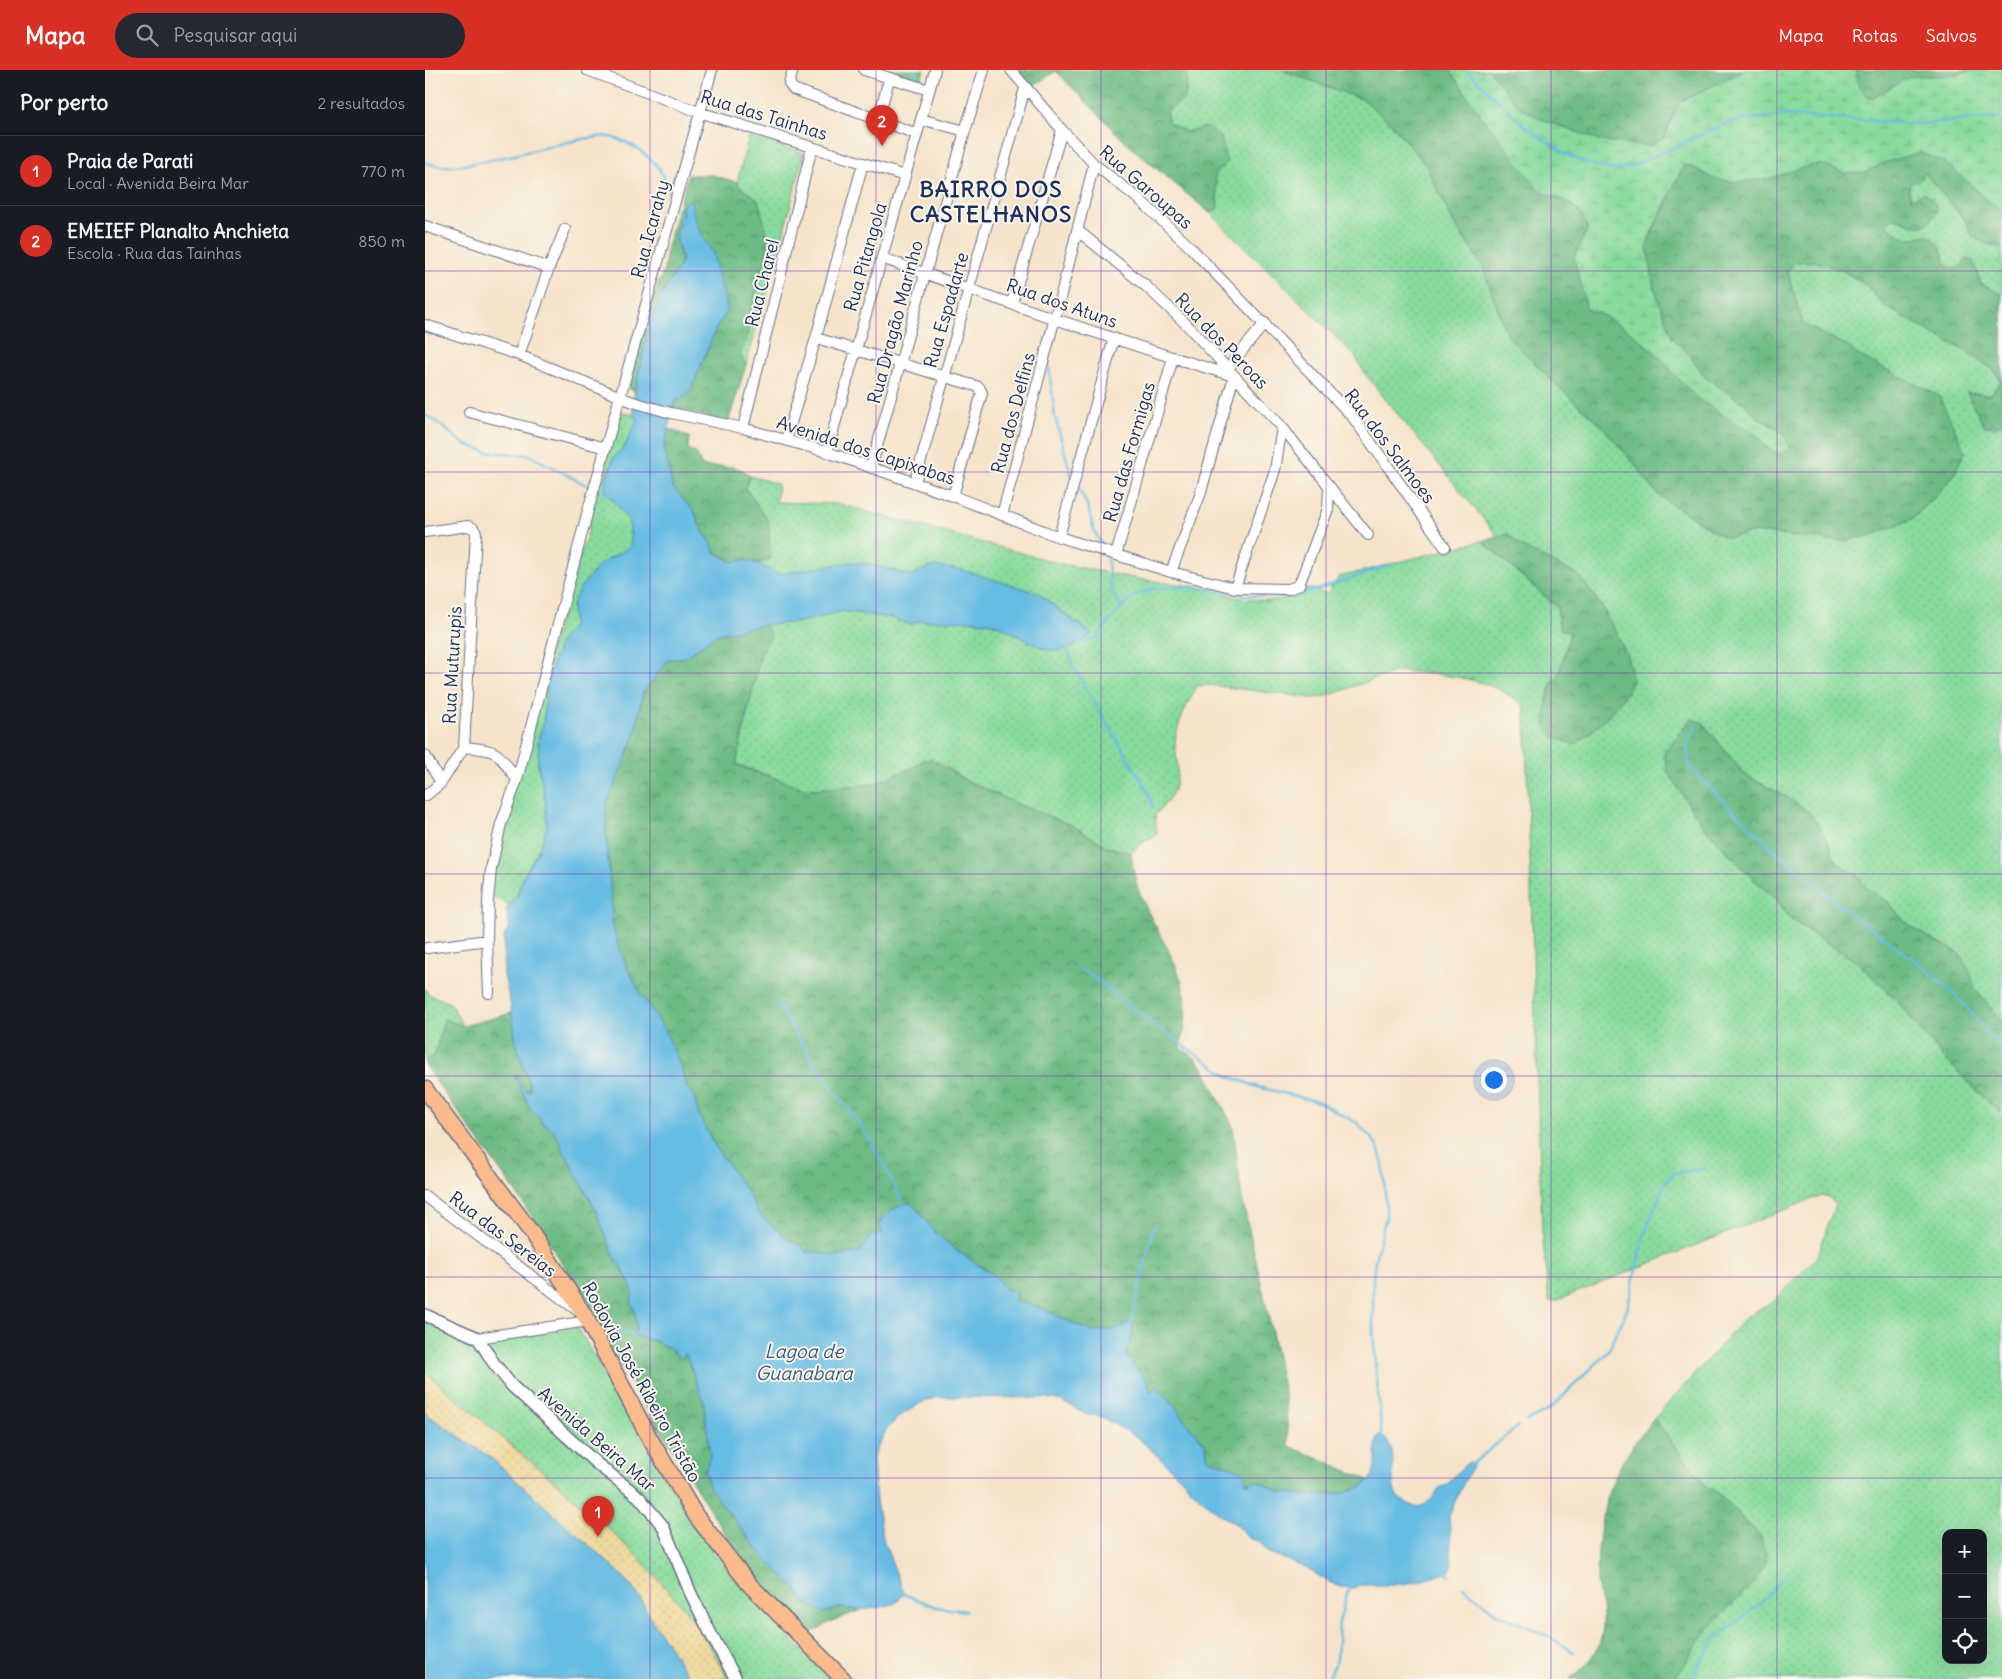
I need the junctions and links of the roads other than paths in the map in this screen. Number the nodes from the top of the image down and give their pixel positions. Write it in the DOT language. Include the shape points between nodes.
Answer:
graph roads {
  1 [pos="587,70"];
  2 [pos="712,70"];
  3 [pos="793,70"];
  4 [pos="865,70"];
  5 [pos="935,70"];
  6 [pos="983,70"];
  7 [pos="1011,70"];
  8 [pos="889,79"];
  9 [pos="1025,88"];
  10 [pos="929,90"];
  11 [pos="699,112"];
  12 [pos="921,119"];
  13 [pos="877,120"];
  14 [pos="1061,130"];
  15 [pos="965,131"];
  16 [pos="917,134"];
  17 [pos="812,147"];
  18 [pos="863,163"];
  19 [pos="1094,164"];
  20 [pos="905,176"];
  21 [pos="425,226"];
  22 [pos="565,229"];
  23 [pos="1077,230"];
  24 [pos="882,258"];
  25 [pos="549,268"];
  26 [pos="925,273"];
  27 [pos="969,289"];
  28 [pos="1012,303"];
  29 [pos="1055,318"];
  30 [pos="1265,323"];
  31 [pos="425,325"];
  32 [pos="816,338"];
  33 [pos="1114,338"];
  34 [pos="856,349"];
  35 [pos="519,355"];
  36 [pos="1173,358"];
  37 [pos="900,364"];
  38 [pos="1231,372"];
  39 [pos="945,376"];
  40 [pos="620,398"];
  41 [pos="469,412"];
  42 [pos="1282,427"];
  43 [pos="743,428"];
  44 [pos="786,440"];
  45 [pos="606,448"];
  46 [pos="827,452"];
  47 [pos="871,468"];
  48 [pos="915,482"];
  49 [pos="1329,488"];
  50 [pos="953,496"];
  51 [pos="1002,515"];
  52 [pos="425,532"];
  53 [pos="1368,535"];
  54 [pos="1059,537"];
  55 [pos="1445,547"];
  56 [pos="1116,555"];
  57 [pos="1171,572"];
  58 [pos="1235,588"];
  59 [pos="464,747"];
  60 [pos="425,755"];
  61 [pos="517,780"];
  62 [pos="441,783"];
  63 [pos="425,796"];
  64 [pos="487,940"];
  65 [pos="427,948"];
  66 [pos="489,993"];
  67 [pos="425,1089"];
  68 [pos="425,1196"];
  69 [pos="425,1315"];
  70 [pos="587,1319"];
  71 [pos="479,1338"];
  72 [pos="736,1679"];
  73 [pos="843,1679"];
  1 -- 11 [label="street, Rua das Tainhas"];
  2 -- 11 [label="street, Rua Icarahy"];
  3 -- 13 [label="street" via="789,84 793,89"];
  4 -- 8 [label="street"];
  5 -- 10 [label="street, Rua Pitangola"];
  6 -- 15 [label="street, Rua Dragão Marinho"];
  7 -- 9 [label="street, Rua Garoupas"];
  8 -- 10 [label="street"];
  8 -- 13 [label="street"];
  9 -- 14 [label="street, Rua Garoupas"];
  9 -- 27 [label="street, Rua Espadarte"];
  10 -- 12 [label="street, Rua Pitangola"];
  11 -- 17 [label="street, Rua das Tainhas"];
  11 -- 40 [label="street, Rua Icarahy"];
  12 -- 15 [label="street"];
  12 -- 16 [label="street, Rua Pitangola"];
  13 -- 16 [label="street"];
  14 -- 19 [label="street, Rua Garoupas"];
  14 -- 28 [label="street"];
  15 -- 26 [label="street, Rua Dragão Marinho"];
  16 -- 20 [label="street, Rua Pitangola"];
  17 -- 18 [label="street, Rua das Tainhas"];
  17 -- 43 [label="street, Rua Charel"];
  18 -- 20 [label="street, Rua das Tainhas"];
  18 -- 32 [label="street"];
  19 -- 23 [label="street, Rua dos Delfins"];
  19 -- 30 [label="street, Rua Garoupas" via="1140,200"];
  20 -- 24 [label="street, Rua Pitangola"];
  21 -- 25 [label="street"];
  22 -- 25 [label="street"];
  23 -- 29 [label="street, Rua dos Delfins"];
  23 -- 38 [label="street, Rua dos Peroas" via="1147,287"];
  24 -- 26 [label="street, Rua dos Atuns"];
  24 -- 34 [label="street, Rua Pitangola"];
  25 -- 35 [label="street"];
  26 -- 27 [label="street, Rua dos Atuns"];
  26 -- 37 [label="street, Rua Dragão Marinho"];
  27 -- 28 [label="street, Rua dos Atuns"];
  27 -- 39 [label="street, Rua Espadarte"];
  28 -- 29 [label="street, Rua dos Atuns"];
  29 -- 33 [label="street, Rua dos Atuns"];
  29 -- 51 [label="street, Rua dos Delfins"];
  30 -- 38 [label="street"];
  30 -- 55 [label="street, Rua dos Salmoes" via="1352,416"];
  31 -- 35 [label="street, Avenida dos Capixabas"];
  32 -- 34 [label="street"];
  32 -- 44 [label="street"];
  33 -- 36 [label="street, Rua dos Atuns"];
  33 -- 54 [label="street"];
  34 -- 37 [label="street"];
  34 -- 46 [label="street, Rua Pitangola"];
  35 -- 40 [label="street, Avenida dos Capixabas"];
  36 -- 38 [label="street, Rua dos Atuns"];
  36 -- 56 [label="street, Rua das Formigas"];
  37 -- 39 [label="street"];
  37 -- 47 [label="street, Rua Dragão Marinho"];
  38 -- 42 [label="street, Rua dos Peroas"];
  38 -- 57 [label="street" via="1200,495"];
  39 -- 48 [label="street, Rua Espadarte"];
  39 -- 50 [label="street" via="979,387 982,393"];
  40 -- 43 [label="street, Avenida dos Capixabas"];
  40 -- 45 [label="street, Rua Icarahy"];
  41 -- 45 [label="street"];
  42 -- 49 [label="street, Rua dos Peroas"];
  42 -- 58 [label="street" via="1275,470"];
  43 -- 44 [label="street, Avenida dos Capixabas"];
  44 -- 46 [label="street, Avenida dos Capixabas"];
  45 -- 61 [label="street, Rua Icarahy"];
  46 -- 47 [label="street, Avenida dos Capixabas"];
  47 -- 48 [label="street, Avenida dos Capixabas"];
  48 -- 50 [label="street, Avenida dos Capixabas"];
  49 -- 53 [label="street, Rua dos Peroas"];
  49 -- 58 [label="street, Avenida dos Capixabas" via="1328,509 1299,585 1289,589"];
  50 -- 51 [label="street, Avenida dos Capixabas"];
  51 -- 54 [label="street, Avenida dos Capixabas"];
  52 -- 59 [label="street, Rua Muturupis" via="468,526 476,533"];
  54 -- 56 [label="street, Avenida dos Capixabas"];
  56 -- 57 [label="street, Avenida dos Capixabas"];
  57 -- 58 [label="street, Avenida dos Capixabas"];
  59 -- 61 [label="street" via="497,754"];
  59 -- 62 [label="street, Rua Muturupis"];
  60 -- 62 [label="street"];
  61 -- 64 [label="street, Rua Icarahy" via="501,824 491,869"];
  62 -- 63 [label="street, Rua Muturupis"];
  64 -- 65 [label="street"];
  64 -- 66 [label="street, Rua Icarahy"];
  67 -- 70 [label="main road, Rodovia José Ribeiro Tristão" via="531,1232"];
  68 -- 70 [label="street, Rua das Sereias"];
  69 -- 71 [label="street"];
  70 -- 71 [label="street"];
  70 -- 73 [label="main road, Rodovia José Ribeiro Tristão" via="649,1437 696,1516 749,1584"];
  71 -- 72 [label="street, Avenida Beira Mar" via="512,1386 596,1463 639,1497 663,1526 691,1594"];
}
